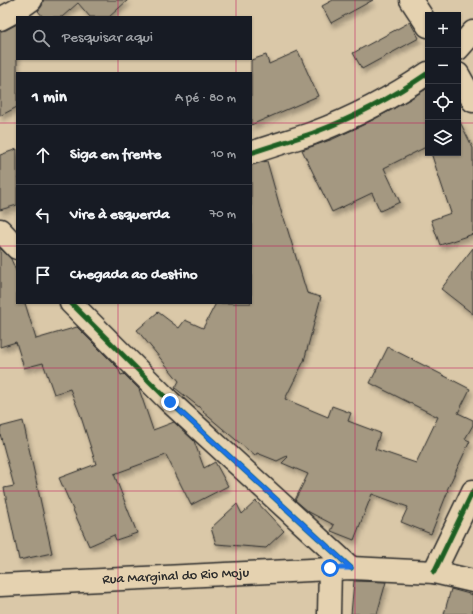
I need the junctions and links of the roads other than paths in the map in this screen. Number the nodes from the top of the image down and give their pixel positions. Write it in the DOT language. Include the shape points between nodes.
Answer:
graph roads {
  1 [pos="31,0"];
  2 [pos="411,0"];
  3 [pos="0,19"];
  4 [pos="425,21"];
  5 [pos="473,32"];
  6 [pos="460,48"];
  7 [pos="425,75"];
  8 [pos="461,79"];
  9 [pos="473,101"];
  10 [pos="252,153"];
  11 [pos="73,304"];
  12 [pos="473,491"];
  13 [pos="341,568"];
  14 [pos="434,572"];
  15 [pos="473,581"];
  16 [pos="0,585"];
  17 [pos="329,614"];
  1 -- 3 [label="street"];
  2 -- 4 [label="street"];
  5 -- 6 [label="street"];
  7 -- 10 [label="street" via="410,86 360,112 313,132"];
  8 -- 9 [label="street"];
  11 -- 13 [label="street"];
  12 -- 14 [label="street"];
  13 -- 14 [label="street, Rua Marginal do Rio Moju"];
  13 -- 16 [label="street, Rua Marginal do Rio Moju"];
  13 -- 17 [label="street"];
  14 -- 15 [label="street, Rua Marginal do Rio Moju"];
}
